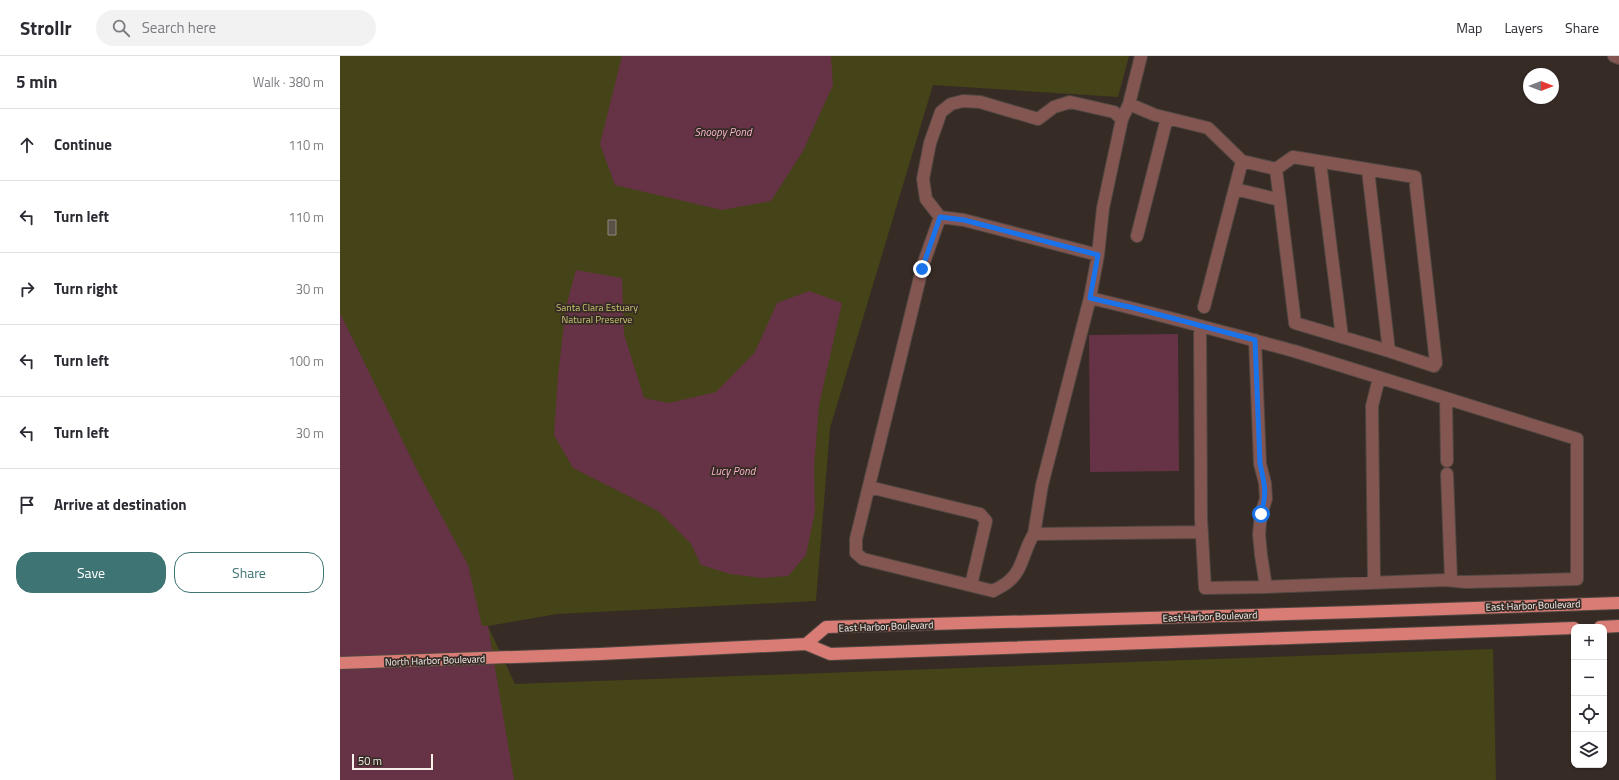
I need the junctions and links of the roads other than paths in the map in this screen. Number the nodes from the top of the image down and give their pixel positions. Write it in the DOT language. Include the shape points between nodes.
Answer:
graph roads {
  1 [pos="1141,56"];
  2 [pos="1614,56"];
  3 [pos="1619,58"];
  4 [pos="1129,104"];
  5 [pos="1167,118"];
  6 [pos="1122,119"];
  7 [pos="1242,161"];
  8 [pos="1320,162"];
  9 [pos="1276,169"];
  10 [pos="1368,170"];
  11 [pos="1235,189"];
  12 [pos="1280,200"];
  13 [pos="940,217"];
  14 [pos="1137,236"];
  15 [pos="1098,255"];
  16 [pos="1090,298"];
  17 [pos="1204,307"];
  18 [pos="1200,326"];
  19 [pos="1342,337"];
  20 [pos="1255,340"];
  21 [pos="1389,352"];
  22 [pos="1379,378"];
  23 [pos="1446,399"];
  24 [pos="1447,461"];
  25 [pos="1447,474"];
  26 [pos="869,487"];
  27 [pos="1202,532"];
  28 [pos="1034,534"];
  29 [pos="1451,580"];
  30 [pos="1374,582"];
  31 [pos="971,585"];
  32 [pos="1266,587"];
  33 [pos="1619,603"];
  34 [pos="1619,626"];
  35 [pos="1607,627"];
  36 [pos="1571,628"];
  37 [pos="806,644"];
  38 [pos="340,663"];
  1 -- 4 [label="street"];
  2 -- 3 [label="street"];
  4 -- 5 [label="street"];
  4 -- 6 [label="street"];
  5 -- 7 [label="street" via="1208,128"];
  5 -- 14 [label="street"];
  6 -- 13 [label="street" via="1114,112 1070,102 1054,107 1038,119 980,102 963,101 951,104 941,112 930,143 923,179 926,199"];
  6 -- 15 [label="street" via="1103,208"];
  7 -- 9 [label="street"];
  7 -- 11 [label="street"];
  8 -- 9 [label="street" via="1293,157"];
  8 -- 10 [label="street"];
  8 -- 19 [label="street"];
  9 -- 12 [label="street"];
  10 -- 21 [label="street"];
  10 -- 21 [label="street" via="1414,177 1436,363 1434,366"];
  11 -- 12 [label="street"];
  11 -- 17 [label="street"];
  12 -- 19 [label="street" via="1295,323"];
  13 -- 15 [label="street" via="964,220"];
  13 -- 26 [label="street" via="923,265"];
  15 -- 16 [label="street"];
  16 -- 18 [label="street"];
  16 -- 28 [label="street" via="1042,485"];
  18 -- 20 [label="street"];
  18 -- 27 [label="street"];
  19 -- 21 [label="street"];
  20 -- 22 [label="street"];
  20 -- 32 [label="street" via="1260,464 1266,499 1259,534"];
  22 -- 23 [label="street"];
  22 -- 30 [label="street" via="1372,406"];
  23 -- 24 [label="street"];
  23 -- 29 [label="street" via="1577,439 1578,579 1466,582"];
  25 -- 29 [label="street"];
  26 -- 31 [label="street" via="856,539 856,553 863,559"];
  26 -- 31 [label="street" via="980,514 986,521"];
  27 -- 28 [label="street"];
  27 -- 32 [label="street" via="1205,588"];
  28 -- 31 [label="street" via="1018,570 1010,581 993,591"];
  29 -- 30 [label="street"];
  30 -- 32 [label="street"];
  33 -- 37 [label="main road, East Harbor Boulevard" via="826,627"];
  34 -- 35 [label="main road"];
  36 -- 37 [label="main road" via="830,654"];
  37 -- 38 [label="main road, North Harbor Boulevard"];
}
